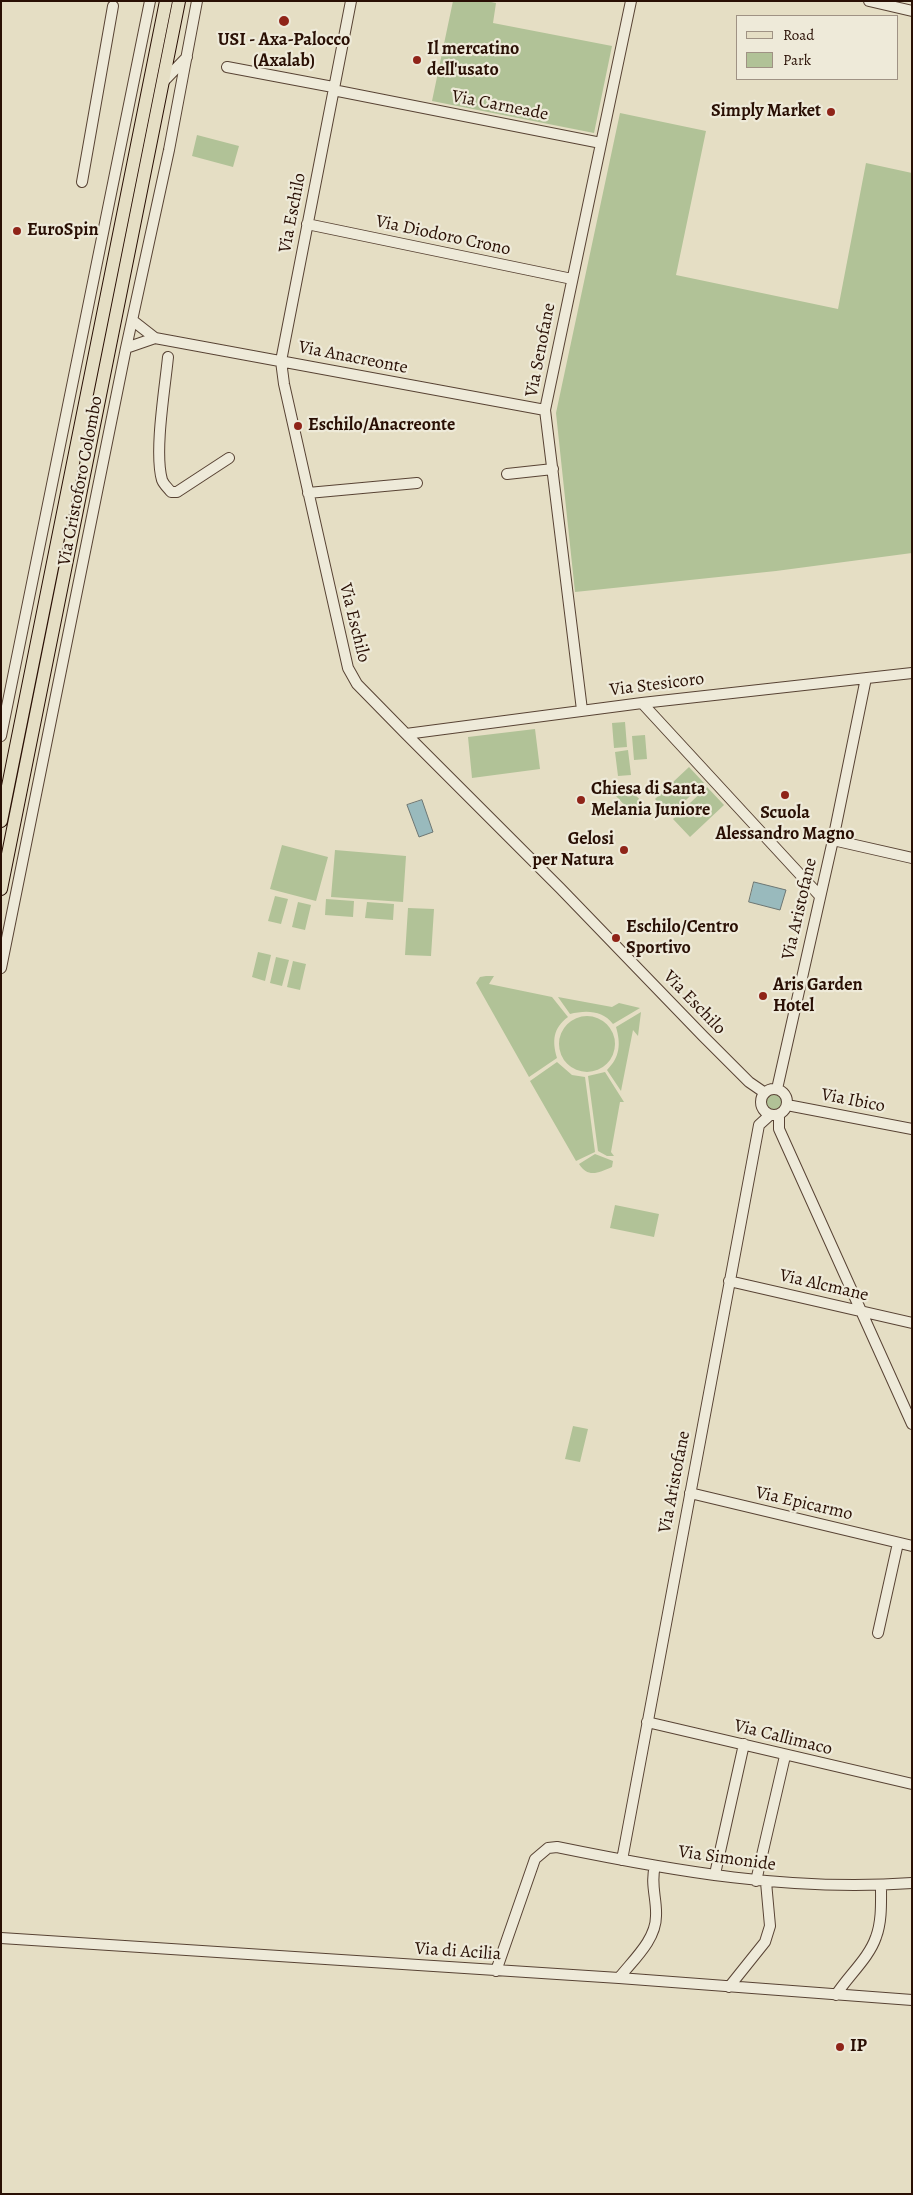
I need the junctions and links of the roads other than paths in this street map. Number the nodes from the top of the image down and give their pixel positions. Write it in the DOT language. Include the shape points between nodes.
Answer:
graph roads {
  1 [pos="150,1"];
  2 [pos="166,1"];
  3 [pos="179,1"];
  4 [pos="197,1"];
  5 [pos="351,1"];
  6 [pos="630,1"];
  7 [pos="869,1"];
  8 [pos="113,6"];
  9 [pos="912,11"];
  10 [pos="188,57"];
  11 [pos="227,67"];
  12 [pos="156,83"];
  13 [pos="333,89"];
  14 [pos="131,103"];
  15 [pos="602,143"];
  16 [pos="82,182"];
  17 [pos="307,224"];
  18 [pos="572,279"];
  19 [pos="132,320"];
  20 [pos="155,338"];
  21 [pos="126,348"];
  22 [pos="168,358"];
  23 [pos="281,361"];
  24 [pos="545,410"];
  25 [pos="229,458"];
  26 [pos="552,469"];
  27 [pos="507,474"];
  28 [pos="417,483"];
  29 [pos="308,493"];
  30 [pos="912,673"];
  31 [pos="866,678"];
  32 [pos="642,703"];
  33 [pos="582,710"];
  34 [pos="406,734"];
  35 [pos="1,736"];
  36 [pos="1,821"];
  37 [pos="833,840"];
  38 [pos="912,858"];
  39 [pos="1,889"];
  40 [pos="819,895"];
  41 [pos="1,968"];
  42 [pos="776,1089"];
  43 [pos="764,1093"];
  44 [pos="787,1105"];
  45 [pos="775,1114"];
  46 [pos="911,1127"];
  47 [pos="729,1281"];
  48 [pos="861,1311"];
  49 [pos="912,1323"];
  50 [pos="912,1424"];
  51 [pos="690,1494"];
  52 [pos="898,1543"];
  53 [pos="912,1546"];
  54 [pos="878,1633"];
  55 [pos="647,1722"];
  56 [pos="744,1744"];
  57 [pos="785,1756"];
  58 [pos="912,1784"];
  59 [pos="622,1860"];
  60 [pos="654,1866"];
  61 [pos="715,1874"];
  62 [pos="761,1881"];
  63 [pos="912,1883"];
  64 [pos="881,1885"];
  65 [pos="1,1938"];
  66 [pos="496,1971"];
  67 [pos="619,1978"];
  68 [pos="729,1987"];
  69 [pos="836,1995"];
  70 [pos="912,2000"];
  1 -- 14 [label="street, Via Cristoforo Colombo"];
  2 -- 12 [label="main road, Via Cristoforo Colombo"];
  3 -- 12 [label="main road, Via Cristoforo Colombo"];
  4 -- 10 [label="street, Via Cristoforo Colombo"];
  5 -- 13 [label="street, Via Eschilo"];
  6 -- 15 [label="street, Via Senofane"];
  7 -- 9 [label="street"];
  8 -- 16 [label="street"];
  10 -- 12 [label="street"];
  10 -- 19 [label="street, Via Cristoforo Colombo"];
  11 -- 13 [label="street, Via Carneade"];
  12 -- 14 [label="street"];
  12 -- 36 [label="main road, Via Cristoforo Colombo"];
  12 -- 39 [label="main road, Via Cristoforo Colombo"];
  13 -- 15 [label="street, Via Carneade"];
  13 -- 17 [label="street, Via Eschilo"];
  14 -- 35 [label="street, Via Cristoforo Colombo"];
  15 -- 18 [label="street, Via Senofane"];
  17 -- 18 [label="street, Via Diodoro Crono"];
  17 -- 23 [label="street, Via Eschilo"];
  18 -- 24 [label="street, Via Senofane"];
  19 -- 20 [label="street, Via Anacreonte"];
  19 -- 21 [label="street, Via Cristoforo Colombo"];
  20 -- 21 [label="street, Via Anacreonte"];
  20 -- 23 [label="street, Via Anacreonte"];
  21 -- 41 [label="street, Via Cristoforo Colombo"];
  22 -- 25 [label="street" via="160,450 163,482 171,492 177,492"];
  23 -- 24 [label="street, Via Anacreonte"];
  23 -- 29 [label="street, Via Eschilo"];
  24 -- 26 [label="street, Via Senofane"];
  26 -- 27 [label="street"];
  26 -- 33 [label="street, Via Senofane"];
  28 -- 29 [label="street"];
  29 -- 34 [label="street, Via Eschilo" via="348,668 357,684"];
  30 -- 31 [label="street, Via Stesicoro"];
  31 -- 32 [label="street, Via Stesicoro"];
  31 -- 37 [label="street, Via Aristofane"];
  32 -- 33 [label="street, Via Stesicoro"];
  32 -- 40 [label="street"];
  33 -- 34 [label="street, Via Stesicoro"];
  34 -- 43 [label="street, Via Eschilo" via="703,1036"];
  37 -- 38 [label="street"];
  37 -- 40 [label="street, Via Aristofane"];
  40 -- 42 [label="street, Via Aristofane"];
  42 -- 43 [label="street"];
  42 -- 44 [label="street" via="786,1095"];
  43 -- 45 [label="street" via="761,1103 764,1111"];
  44 -- 45 [label="street" via="784,1111"];
  44 -- 46 [label="street, Via Ibico"];
  45 -- 47 [label="street, Via Aristofane" via="759,1124"];
  45 -- 48 [label="street"];
  47 -- 48 [label="street, Via Alcmane"];
  47 -- 51 [label="street, Via Aristofane"];
  48 -- 49 [label="street, Via Alcmane"];
  48 -- 50 [label="street"];
  51 -- 52 [label="street, Via Epicarmo"];
  51 -- 55 [label="street, Via Aristofane"];
  52 -- 53 [label="street, Via Epicarmo"];
  52 -- 54 [label="street"];
  55 -- 56 [label="street, Via Callimaco"];
  55 -- 59 [label="street, Via Aristofane"];
  56 -- 57 [label="street, Via Callimaco"];
  56 -- 61 [label="street"];
  57 -- 58 [label="street, Via Callimaco"];
  57 -- 62 [label="street"];
  59 -- 60 [label="street, Via Simonide"];
  59 -- 66 [label="street, Via Simonide" via="557,1847 542,1852 535,1859"];
  60 -- 61 [label="street, Via Simonide"];
  60 -- 67 [label="street" via="655,1928"];
  61 -- 62 [label="street, Via Simonide"];
  62 -- 64 [label="street, Via Simonide" via="830,1886"];
  62 -- 68 [label="street" via="770,1926 765,1942"];
  63 -- 64 [label="street, Via Simonide"];
  64 -- 69 [label="street" via="876,1937"];
  65 -- 66 [label="street, Via di Acilia"];
  66 -- 67 [label="street, Via di Acilia"];
  67 -- 68 [label="street, Via di Acilia"];
  68 -- 69 [label="street, Via di Acilia"];
  69 -- 70 [label="street, Via di Acilia"];
}
